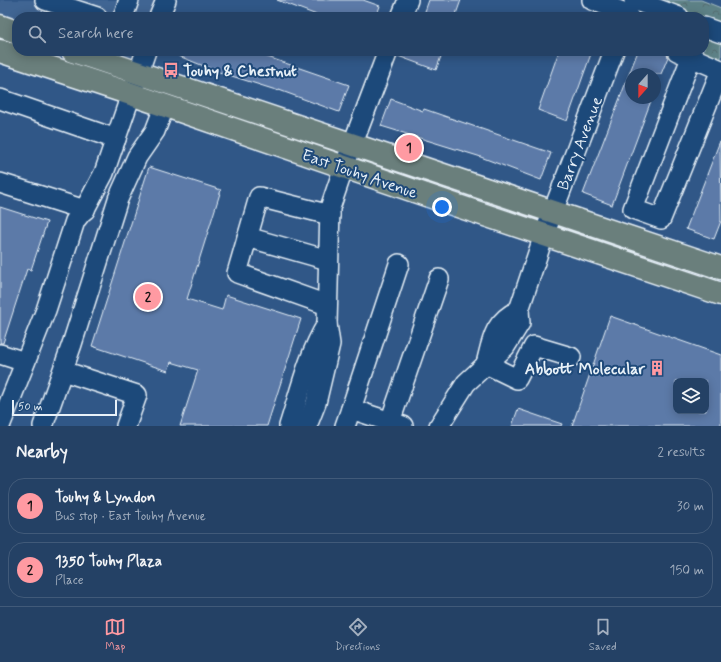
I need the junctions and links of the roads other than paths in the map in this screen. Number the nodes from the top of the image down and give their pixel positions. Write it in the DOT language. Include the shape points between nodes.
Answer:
graph roads {
  1 [pos="45,0"];
  2 [pos="129,0"];
  3 [pos="166,0"];
  4 [pos="408,0"];
  5 [pos="592,0"];
  6 [pos="631,8"];
  7 [pos="82,12"];
  8 [pos="125,12"];
  9 [pos="161,12"];
  10 [pos="403,12"];
  11 [pos="652,12"];
  12 [pos="0,26"];
  13 [pos="709,29"];
  14 [pos="12,30"];
  15 [pos="721,33"];
  16 [pos="0,51"];
  17 [pos="12,55"];
  18 [pos="15,56"];
  19 [pos="88,56"];
  20 [pos="144,56"];
  21 [pos="386,56"];
  22 [pos="612,56"];
  23 [pos="683,56"];
  24 [pos="689,56"];
  25 [pos="138,73"];
  26 [pos="131,94"];
  27 [pos="0,99"];
  28 [pos="165,105"];
  29 [pos="116,139"];
  30 [pos="352,145"];
  31 [pos="344,167"];
  32 [pos="0,183"];
  33 [pos="85,210"];
  34 [pos="552,211"];
  35 [pos="330,215"];
  36 [pos="544,235"];
  37 [pos="247,237"];
  38 [pos="328,260"];
  39 [pos="399,264"];
  40 [pos="721,268"];
  41 [pos="439,279"];
  42 [pos="721,294"];
  43 [pos="327,305"];
  44 [pos="327,324"];
  45 [pos="0,354"];
  46 [pos="571,357"];
  47 [pos="25,362"];
  48 [pos="486,364"];
  49 [pos="63,370"];
  50 [pos="348,418"];
  51 [pos="387,423"];
  52 [pos="0,426"];
  53 [pos="44,426"];
  54 [pos="126,426"];
  55 [pos="289,426"];
  56 [pos="306,426"];
  57 [pos="439,426"];
  1 -- 7 [label="street"];
  2 -- 8 [label="street"];
  3 -- 9 [label="street"];
  4 -- 10 [label="street"];
  5 -- 6 [label="street"];
  6 -- 11 [label="street"];
  12 -- 14 [label="main road"];
  13 -- 15 [label="street"];
  16 -- 17 [label="main road, East Touhy Avenue"];
  18 -- 26 [label="main road, East Touhy Avenue"];
  19 -- 25 [label="main road, East Touhy Avenue"];
  20 -- 25 [label="street"];
  21 -- 30 [label="street"];
  22 -- 34 [label="street, Barry Avenue"];
  23 -- 24 [label="street" via="634,209 661,219 721,70"];
  25 -- 26 [label="street"];
  25 -- 30 [label="main road, East Touhy Avenue"];
  26 -- 28 [label="main road, East Touhy Avenue"];
  26 -- 29 [label="street"];
  27 -- 29 [label="street"];
  28 -- 31 [label="main road, East Touhy Avenue"];
  28 -- 49 [label="street" via="155,131 137,157 118,199"];
  29 -- 33 [label="street" via="104,173"];
  30 -- 31 [label="street"];
  30 -- 34 [label="main road, East Touhy Avenue"];
  31 -- 35 [label="street"];
  31 -- 36 [label="main road, East Touhy Avenue"];
  32 -- 33 [label="street"];
  33 -- 47 [label="street" via="75,221 46,310"];
  34 -- 36 [label="street, Barry Avenue"];
  34 -- 40 [label="main road, East Touhy Avenue"];
  35 -- 37 [label="street" via="259,197"];
  35 -- 38 [label="street"];
  36 -- 42 [label="main road, East Touhy Avenue"];
  36 -- 48 [label="street, Barry Avenue" via="519,310 520,323 505,347"];
  37 -- 38 [label="street"];
  37 -- 43 [label="street" via="237,273"];
  38 -- 43 [label="street"];
  39 -- 50 [label="street"];
  41 -- 51 [label="street"];
  43 -- 44 [label="street"];
  44 -- 55 [label="street" via="318,338"];
  44 -- 56 [label="street" via="330,344 327,359 316,403"];
  45 -- 47 [label="street"];
  46 -- 48 [label="street" via="534,346 517,379"];
  47 -- 52 [label="street"];
  48 -- 57 [label="street, Barry Avenue" via="466,383"];
  49 -- 53 [label="street"];
  49 -- 54 [label="street" via="137,395"];
  50 -- 51 [label="street"];
}
